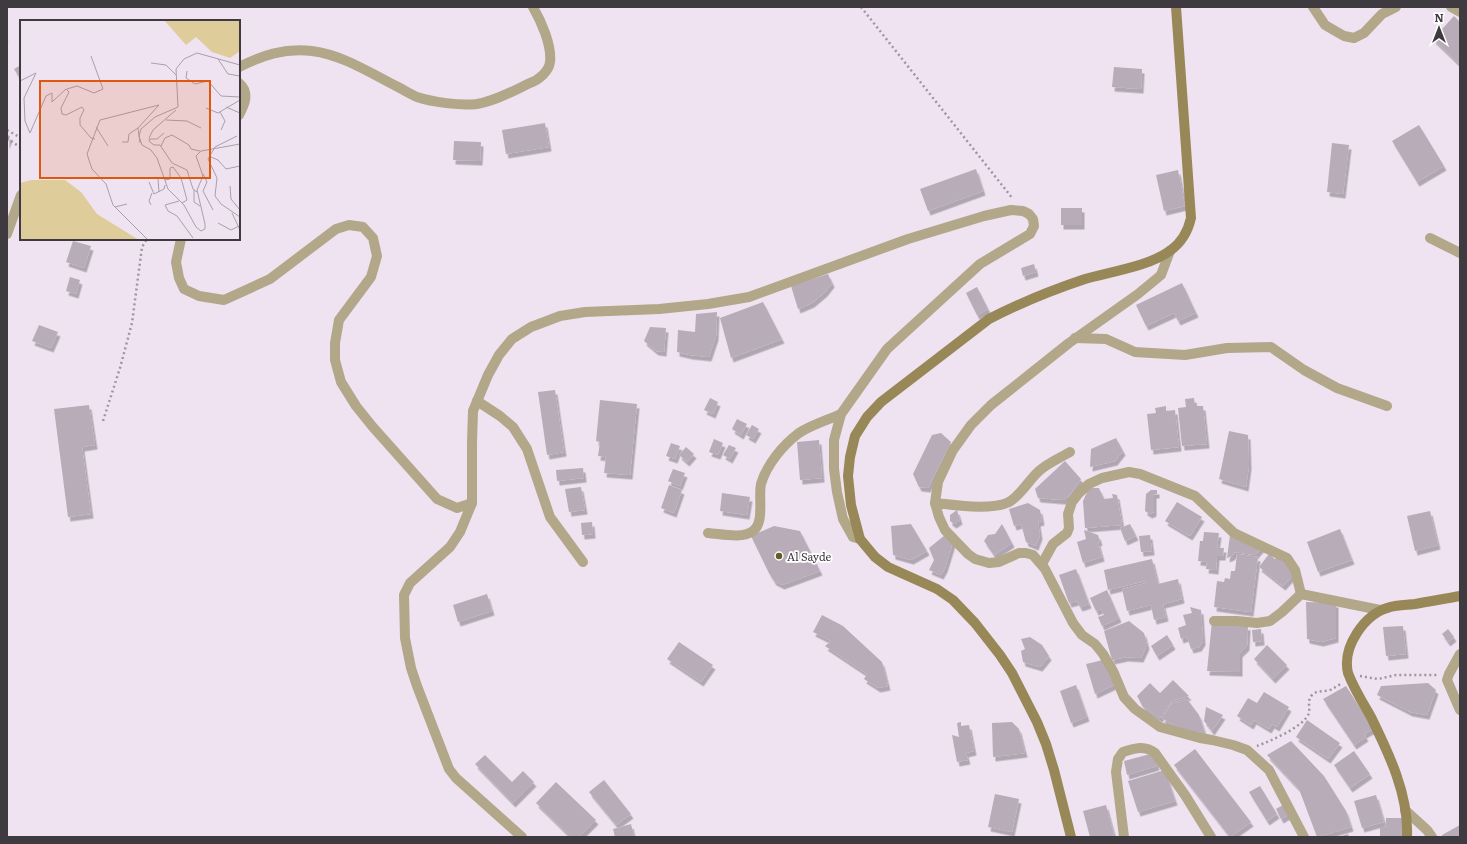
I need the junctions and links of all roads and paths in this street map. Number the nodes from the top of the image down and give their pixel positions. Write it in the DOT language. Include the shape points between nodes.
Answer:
graph roads {
  1 [pos="533,7"];
  2 [pos="861,7"];
  3 [pos="1176,7"];
  4 [pos="1313,7"];
  5 [pos="1396,7"];
  6 [pos="1451,7"];
  7 [pos="1460,12"];
  8 [pos="240,67"];
  9 [pos="240,84"];
  10 [pos="240,113"];
  11 [pos="7,130"];
  12 [pos="20,137"];
  13 [pos="7,138"];
  14 [pos="20,147"];
  15 [pos="20,198"];
  16 [pos="1023,211"];
  17 [pos="7,234"];
  18 [pos="1430,238"];
  19 [pos="146,240"];
  20 [pos="181,240"];
  21 [pos="1170,251"];
  22 [pos="1460,253"];
  23 [pos="1074,338"];
  24 [pos="477,401"];
  25 [pos="1387,406"];
  26 [pos="841,414"];
  27 [pos="103,421"];
  28 [pos="1070,452"];
  29 [pos="472,503"];
  30 [pos="935,503"];
  31 [pos="708,533"];
  32 [pos="860,539"];
  33 [pos="583,562"];
  34 [pos="1042,564"];
  35 [pos="1301,594"];
  36 [pos="1460,596"];
  37 [pos="1390,607"];
  38 [pos="1214,621"];
  39 [pos="1460,654"];
  40 [pos="1449,674"];
  41 [pos="1349,676"];
  42 [pos="1460,710"];
  43 [pos="1247,750"];
  44 [pos="1405,810"];
  45 [pos="522,837"];
  46 [pos="1071,837"];
  47 [pos="1124,837"];
  48 [pos="1211,837"];
  49 [pos="1304,837"];
  50 [pos="1407,837"];
  51 [pos="1432,837"];
  1 -- 8 [label="street" via="541,20 549,49 550,63 545,72 537,80 493,100 477,104 459,105 417,97 340,58 313,51 294,50 261,56"];
  2 -- 16 [label="path"];
  3 -- 21 [label="main road" via="1191,218 1189,229"];
  4 -- 5 [label="street" via="1325,25 1344,36 1354,38 1364,33 1382,14"];
  6 -- 7 [label="street"];
  9 -- 10 [label="street" via="246,95"];
  11 -- 12 [label="path"];
  13 -- 14 [label="path"];
  15 -- 17 [label="street"];
  16 -- 24 [label="street" via="1011,210 984,216 908,239 749,297 659,309 585,312 560,316 531,327 512,339 488,375"];
  16 -- 26 [label="street" via="1033,219 1034,226 1030,234 980,264 887,348"];
  18 -- 22 [label="street"];
  19 -- 27 [label="path" via="142,247 132,323"];
  20 -- 29 [label="street" via="176,262 178,278 184,290 199,296 224,300 270,279 336,229 349,224 363,227 373,238 377,256 371,277 339,320 335,360 341,382 368,421 437,499 457,508"];
  21 -- 23 [label="street" via="1161,275"];
  21 -- 32 [label="main road" via="1127,268 1085,279 989,319 881,402 855,436 850,457 848,476 851,505"];
  23 -- 25 [label="street" via="1106,340 1135,352 1184,355 1228,348 1271,348 1337,388"];
  23 -- 30 [label="street" via="990,405 971,425 953,450 938,482"];
  24 -- 29 [label="street" via="472,426"];
  24 -- 33 [label="street" via="513,427 527,449 550,517"];
  26 -- 31 [label="street" via="800,433 770,464 761,486 758,526 753,531 745,535"];
  26 -- 32 [label="street" via="834,440 836,492 843,519 853,537"];
  28 -- 30 [label="street" via="1038,472 1010,502 979,506"];
  29 -- 45 [label="street" via="460,532 450,547 410,583 404,596 405,638 416,686 449,769"];
  30 -- 34 [label="street" via="945,530 975,559 989,563 999,562 1019,553 1026,553 1033,555"];
  32 -- 46 [label="main road" via="875,557 888,567 937,589 953,600 1000,655 1037,722 1046,744"];
  34 -- 35 [label="street" via="1053,544 1067,533 1068,514 1072,502 1079,493 1089,484 1102,478 1129,472 1146,476 1195,496 1234,533 1287,558 1295,570"];
  34 -- 43 [label="street" via="1073,623 1103,654 1124,697 1135,709 1160,728"];
  35 -- 37 [label="street" via="1380,610"];
  35 -- 38 [label="street" via="1270,621"];
  36 -- 37 [label="main road"];
  37 -- 41 [label="main road" via="1379,612 1357,632 1349,649 1346,665"];
  39 -- 40 [label="street"];
  40 -- 41 [label="path" via="1396,675 1378,679"];
  40 -- 42 [label="street" via="1449,684"];
  41 -- 43 [label="path" via="1329,690 1313,694 1309,699 1309,712 1302,722 1272,741"];
  41 -- 44 [label="main road" via="1392,762"];
  43 -- 49 [label="street" via="1269,770"];
  44 -- 50 [label="main road"];
  44 -- 51 [label="street"];
  47 -- 48 [label="street" via="1116,772 1118,759 1123,752 1140,748 1150,749 1155,753"];
}
